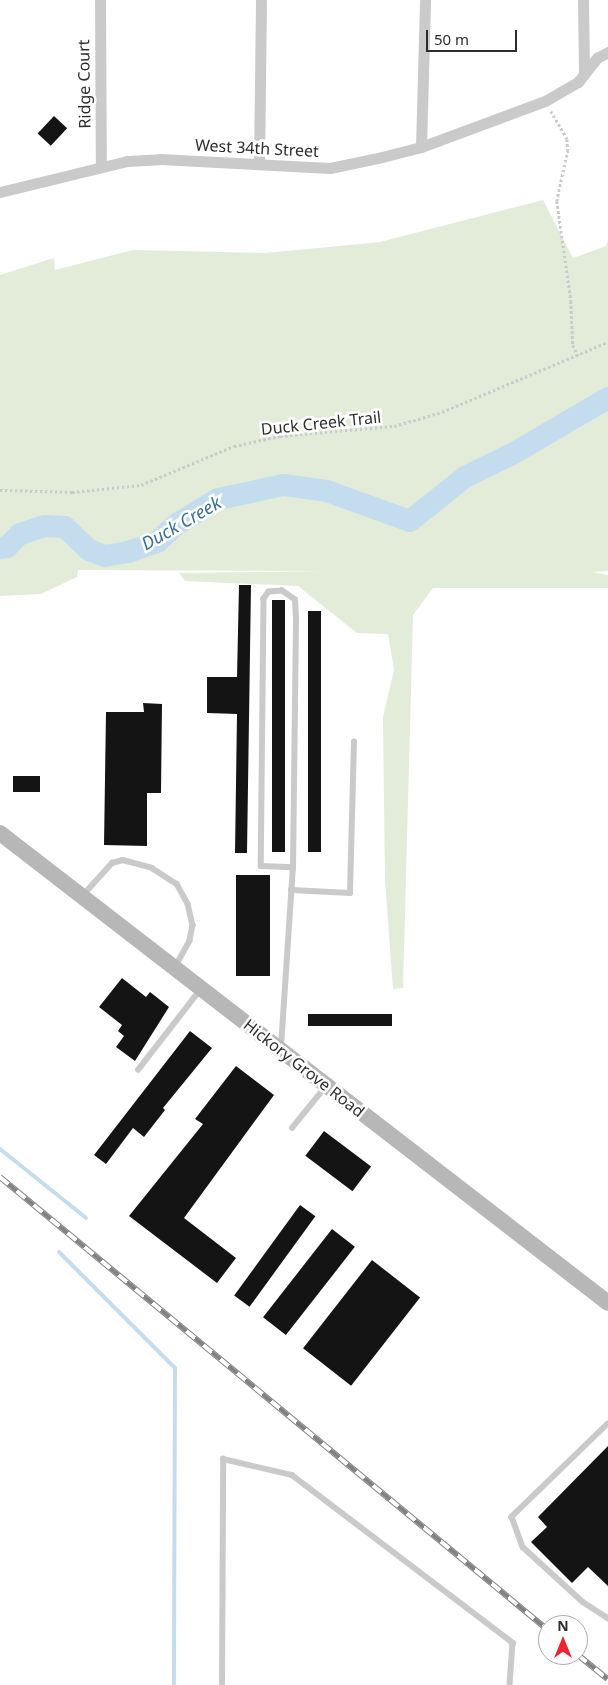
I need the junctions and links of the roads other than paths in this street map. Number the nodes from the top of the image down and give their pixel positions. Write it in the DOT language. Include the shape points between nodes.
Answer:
graph roads {
  1 [pos="100,0"];
  2 [pos="261,0"];
  3 [pos="425,0"];
  4 [pos="583,0"];
  5 [pos="608,52"];
  6 [pos="584,74"];
  7 [pos="421,147"];
  8 [pos="259,164"];
  9 [pos="102,167"];
  10 [pos="0,192"];
  11 [pos="354,742"];
  12 [pos="0,833"];
  13 [pos="293,867"];
  14 [pos="292,890"];
  15 [pos="82,896"];
  16 [pos="175,968"];
  17 [pos="201,988"];
  18 [pos="281,1049"];
  19 [pos="138,1070"];
  20 [pos="327,1085"];
  21 [pos="292,1128"];
  22 [pos="608,1303"];
  23 [pos="608,1424"];
  24 [pos="608,1618"];
  25 [pos="222,1685"];
  26 [pos="510,1685"];
  1 -- 9 [label="street, Ridge Court"];
  2 -- 8 [label="street"];
  3 -- 7 [label="street"];
  4 -- 6 [label="street"];
  5 -- 6 [label="street, West 34th Street" via="597,58"];
  6 -- 7 [label="street, West 34th Street" via="578,82 545,101"];
  7 -- 8 [label="street, West 34th Street" via="330,168"];
  8 -- 9 [label="street, West 34th Street" via="160,159"];
  9 -- 10 [label="street, West 34th Street"];
  11 -- 14 [label="lane" via="350,892"];
  12 -- 15 [label="main road, Hickory Grove Road"];
  13 -- 13 [label="lane" via="296,619 295,600 282,591 269,592 264,598 261,866"];
  13 -- 14 [label="lane"];
  14 -- 18 [label="lane"];
  15 -- 16 [label="main road, Hickory Grove Road"];
  15 -- 16 [label="lane" via="112,863 123,860 152,868 177,884 188,904 193,925 190,941"];
  16 -- 17 [label="main road, Hickory Grove Road"];
  17 -- 18 [label="main road, Hickory Grove Road"];
  17 -- 19 [label="lane"];
  18 -- 20 [label="main road, Hickory Grove Road"];
  20 -- 21 [label="lane"];
  20 -- 22 [label="main road, Hickory Grove Road"];
  23 -- 24 [label="lane" via="512,1517 522,1547 583,1602"];
  25 -- 26 [label="lane" via="222,1459 292,1475 513,1643"];
}
